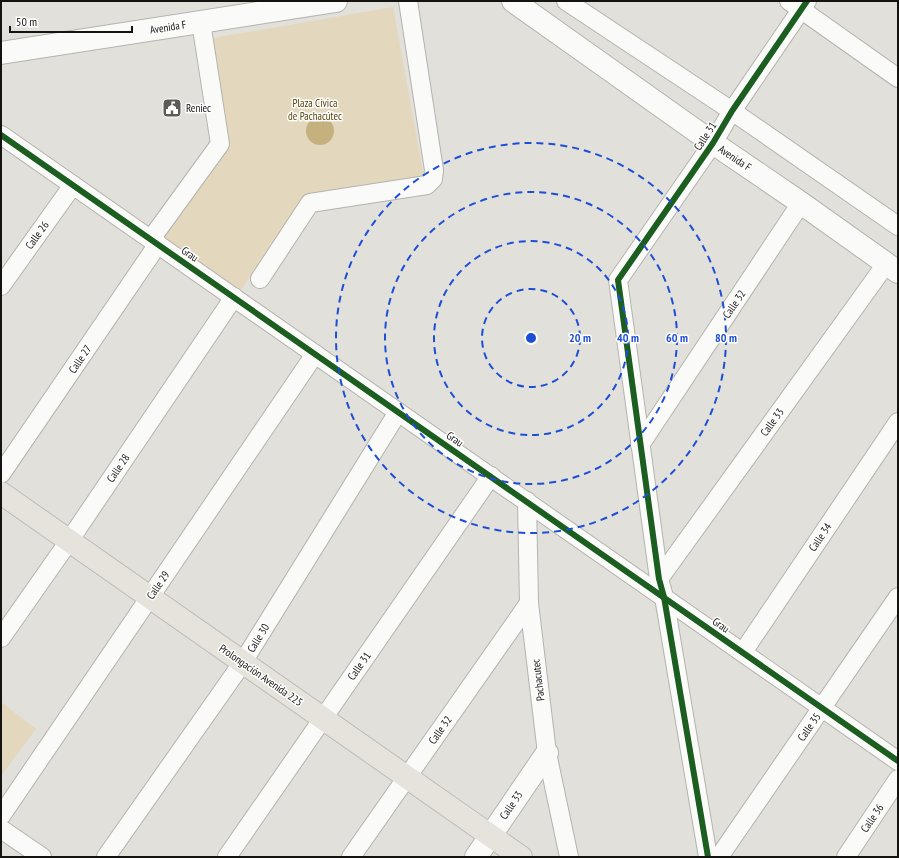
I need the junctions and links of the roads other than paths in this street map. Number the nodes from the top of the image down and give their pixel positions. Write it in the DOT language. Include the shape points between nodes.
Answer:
graph roads {
  1 [pos="336,1"];
  2 [pos="408,1"];
  3 [pos="513,1"];
  4 [pos="566,1"];
  5 [pos="799,4"];
  6 [pos="201,22"];
  7 [pos="1,53"];
  8 [pos="898,78"];
  9 [pos="732,111"];
  10 [pos="1,135"];
  11 [pos="713,143"];
  12 [pos="73,185"];
  13 [pos="801,203"];
  14 [pos="898,226"];
  15 [pos="155,242"];
  16 [pos="892,268"];
  17 [pos="260,279"];
  18 [pos="1,286"];
  19 [pos="234,297"];
  20 [pos="315,354"];
  21 [pos="398,412"];
  22 [pos="898,422"];
  23 [pos="640,445"];
  24 [pos="1,474"];
  25 [pos="491,476"];
  26 [pos="1,493"];
  27 [pos="526,501"];
  28 [pos="69,541"];
  29 [pos="659,579"];
  30 [pos="898,596"];
  31 [pos="150,597"];
  32 [pos="664,597"];
  33 [pos="529,603"];
  34 [pos="1,638"];
  35 [pos="743,652"];
  36 [pos="243,662"];
  37 [pos="822,708"];
  38 [pos="323,718"];
  39 [pos="547,753"];
  40 [pos="898,761"];
  41 [pos="407,777"];
  42 [pos="898,779"];
  43 [pos="1,816"];
  44 [pos="1,829"];
  45 [pos="491,836"];
  46 [pos="42,857"];
  47 [pos="106,857"];
  48 [pos="227,857"];
  49 [pos="351,857"];
  50 [pos="476,857"];
  51 [pos="521,857"];
  52 [pos="569,857"];
  53 [pos="708,857"];
  54 [pos="719,857"];
  55 [pos="846,857"];
  1 -- 6 [label="street, Avenida F"];
  2 -- 17 [label="street" via="434,170 433,179 427,185 310,203"];
  3 -- 11 [label="street, Avenida F"];
  4 -- 9 [label="street"];
  5 -- 8 [label="street"];
  5 -- 9 [label="street, Calle 31"];
  6 -- 7 [label="street, Avenida F"];
  6 -- 15 [label="street, Calle 27" via="220,144"];
  9 -- 11 [label="street, Calle 31"];
  9 -- 14 [label="street"];
  10 -- 12 [label="street, Grau"];
  11 -- 13 [label="street, Avenida F"];
  11 -- 23 [label="street, Calle 31" via="618,280"];
  12 -- 15 [label="street, Grau"];
  12 -- 18 [label="street, Calle 26"];
  13 -- 16 [label="street, Avenida F"];
  13 -- 23 [label="street, Calle 32"];
  15 -- 19 [label="street, Grau"];
  15 -- 24 [label="street, Calle 27"];
  16 -- 29 [label="street, Calle 33"];
  19 -- 20 [label="street, Grau"];
  19 -- 28 [label="street, Calle 28"];
  20 -- 21 [label="street, Grau"];
  20 -- 31 [label="street, Calle 29"];
  21 -- 25 [label="street, Grau"];
  21 -- 36 [label="street, Calle 30"];
  22 -- 35 [label="street, Calle 34"];
  23 -- 29 [label="street"];
  25 -- 27 [label="street, Grau"];
  25 -- 38 [label="street, Calle 31"];
  26 -- 28 [label="main road, Prolongación Avenida 225"];
  27 -- 32 [label="street, Grau"];
  27 -- 33 [label="street, Pachacutec"];
  28 -- 31 [label="main road, Prolongación Avenida 225"];
  28 -- 34 [label="street, Calle 28"];
  29 -- 32 [label="street"];
  30 -- 37 [label="street, Calle 35"];
  31 -- 36 [label="main road, Prolongación Avenida 225"];
  31 -- 43 [label="street, Calle 29"];
  32 -- 35 [label="street, Grau"];
  32 -- 53 [label="street"];
  33 -- 39 [label="street, Pachacutec"];
  33 -- 41 [label="street, Calle 32"];
  35 -- 37 [label="street, Grau"];
  36 -- 38 [label="main road, Prolongación Avenida 225"];
  36 -- 47 [label="street, Calle 30"];
  37 -- 40 [label="street, Grau"];
  37 -- 54 [label="street, Calle 35"];
  38 -- 41 [label="main road, Prolongación Avenida 225"];
  38 -- 48 [label="street, Calle 31"];
  39 -- 45 [label="street, Calle 33"];
  39 -- 52 [label="street, Pachacutec"];
  41 -- 45 [label="main road, Prolongación Avenida 225"];
  41 -- 49 [label="street, Calle 32"];
  42 -- 55 [label="street, Calle 36"];
  44 -- 46 [label="street"];
  45 -- 50 [label="street, Calle 33"];
  45 -- 51 [label="main road, Prolongación Avenida 225"];
}
